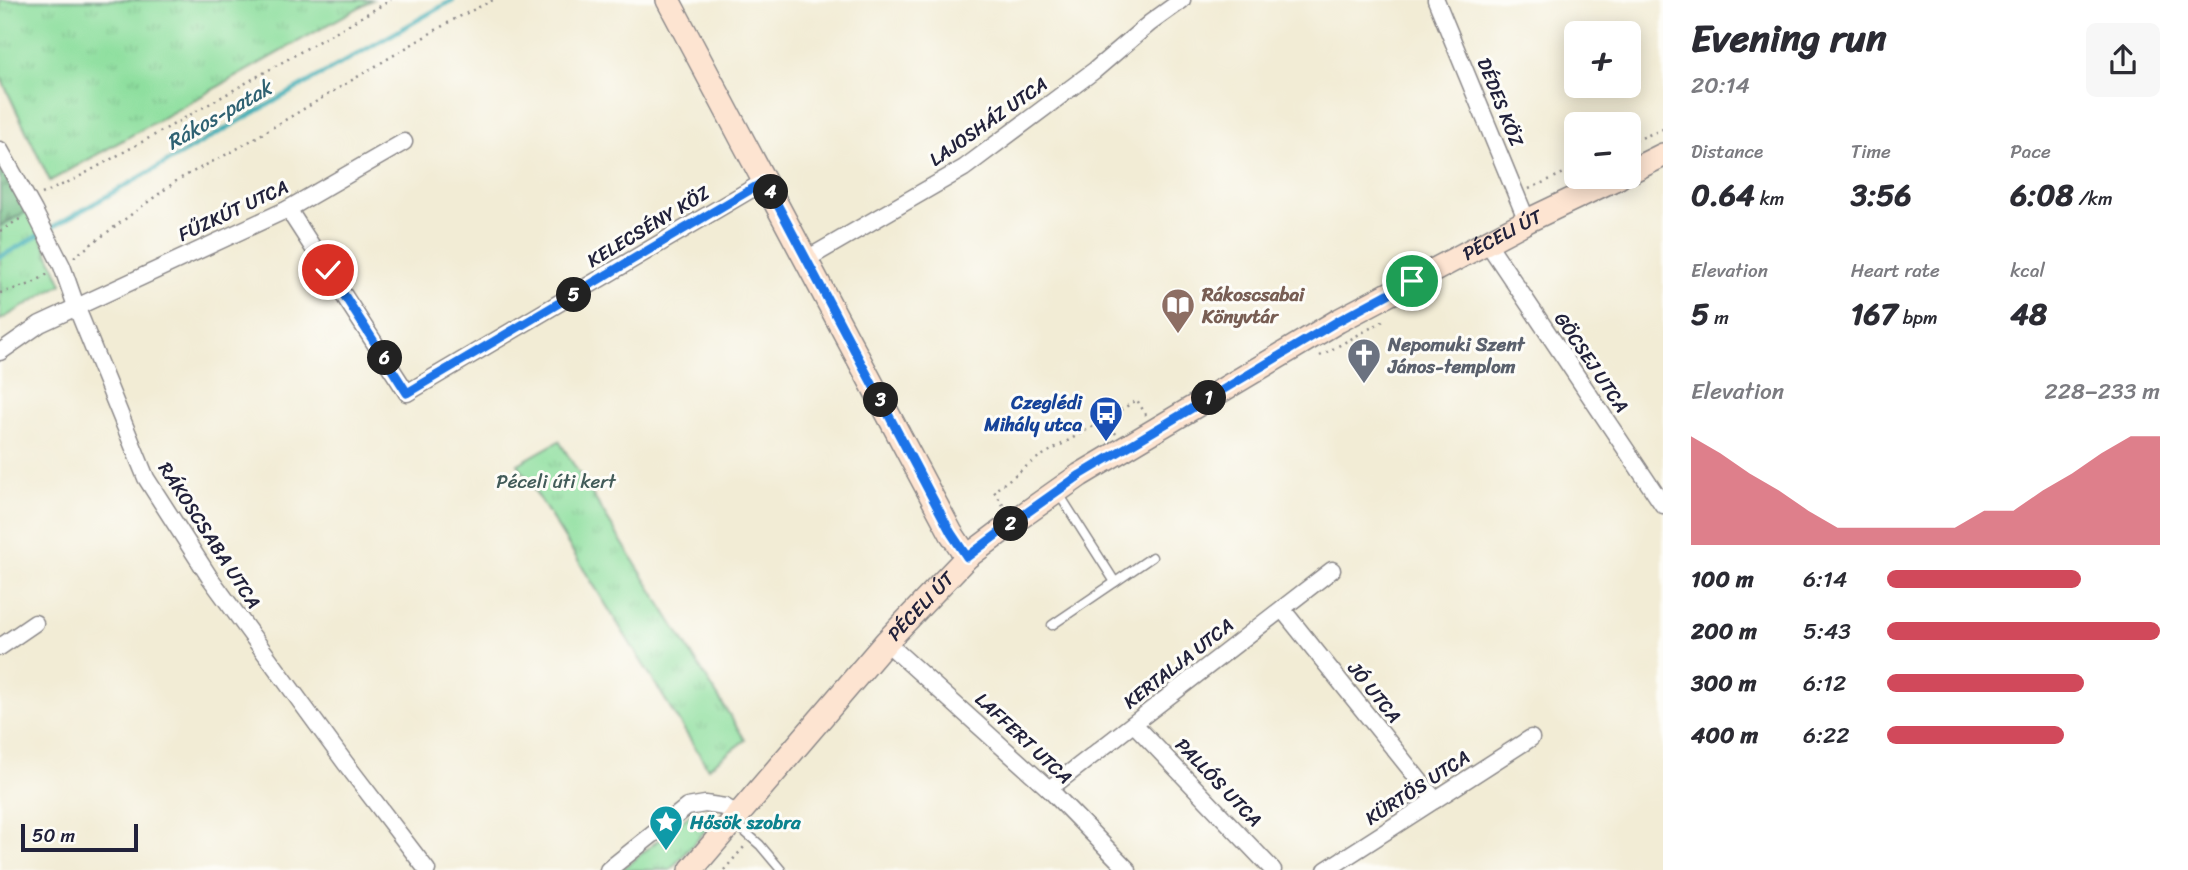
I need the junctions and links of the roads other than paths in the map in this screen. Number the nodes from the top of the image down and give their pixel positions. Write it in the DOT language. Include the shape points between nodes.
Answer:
graph roads {
  1 [pos="668,0"];
  2 [pos="1182,0"];
  3 [pos="1436,0"];
  4 [pos="404,142"];
  5 [pos="0,150"];
  6 [pos="1663,155"];
  7 [pos="1641,166"];
  8 [pos="765,181"];
  9 [pos="1593,189"];
  10 [pos="288,209"];
  11 [pos="1527,220"];
  12 [pos="1488,242"];
  13 [pos="807,259"];
  14 [pos="76,306"];
  15 [pos="0,352"];
  16 [pos="1057,491"];
  17 [pos="1663,505"];
  18 [pos="967,557"];
  19 [pos="1152,557"];
  20 [pos="1332,570"];
  21 [pos="1115,582"];
  22 [pos="1282,610"];
  23 [pos="35,623"];
  24 [pos="1052,625"];
  25 [pos="886,642"];
  26 [pos="0,647"];
  27 [pos="1134,724"];
  28 [pos="1531,738"];
  29 [pos="1049,789"];
  30 [pos="1435,800"];
  31 [pos="736,818"];
  32 [pos="427,870"];
  33 [pos="608,870"];
  34 [pos="691,870"];
  35 [pos="781,870"];
  36 [pos="1128,870"];
  37 [pos="1273,870"];
  38 [pos="1326,870"];
  1 -- 8 [label="main road"];
  2 -- 13 [label="street, LAJOSHÁZ UTCA" via="964,167"];
  3 -- 11 [label="street, DÉDES KÖZ"];
  4 -- 10 [label="street, FŰZKÚT UTCA"];
  5 -- 14 [label="street, RÁKOSCSABA UTCA" via="59,260"];
  6 -- 7 [label="main road"];
  8 -- 10 [label="street, KELECSÉNY KÖZ" via="407,393"];
  8 -- 13 [label="main road"];
  9 -- 11 [label="main road, PÉCELI ÚT"];
  10 -- 14 [label="street, FŰZKÚT UTCA"];
  11 -- 12 [label="main road, PÉCELI ÚT"];
  12 -- 16 [label="main road, PÉCELI ÚT" via="1338,321"];
  12 -- 17 [label="street, GÖCSEJ UTCA"];
  13 -- 18 [label="main road"];
  14 -- 15 [label="street, FŰZKÚT UTCA"];
  14 -- 32 [label="street, RÁKOSCSABA UTCA" via="146,478 210,578"];
  16 -- 18 [label="main road, PÉCELI ÚT"];
  16 -- 21 [label="lane"];
  18 -- 25 [label="main road, PÉCELI ÚT"];
  19 -- 21 [label="lane"];
  20 -- 22 [label="street, KERTALJA UTCA"];
  21 -- 24 [label="lane"];
  22 -- 27 [label="street, KERTALJA UTCA"];
  22 -- 30 [label="street, JÓ UTCA"];
  23 -- 26 [label="street"];
  25 -- 29 [label="street, LAFFERT UTCA"];
  25 -- 31 [label="main road, PÉCELI ÚT"];
  27 -- 29 [label="street, KERTALJA UTCA"];
  27 -- 37 [label="street, PALLÓS UTCA"];
  28 -- 30 [label="street, KÜRTÖS UTCA"];
  29 -- 36 [label="street, LAFFERT UTCA"];
  30 -- 38 [label="street, KÜRTÖS UTCA"];
  31 -- 33 [label="street" via="725,807 687,807"];
  31 -- 34 [label="main road, PÉCELI ÚT"];
  31 -- 35 [label="lane"];
}
